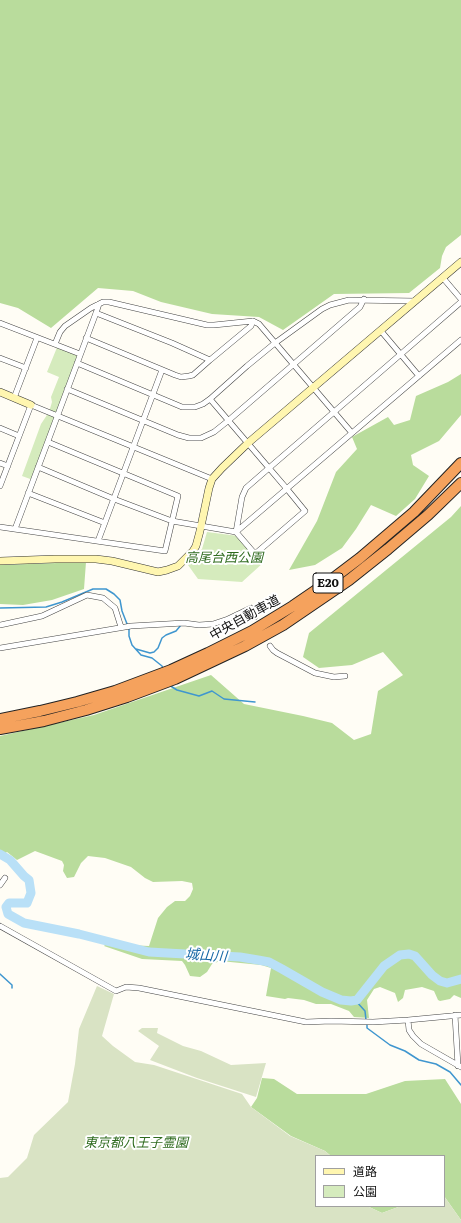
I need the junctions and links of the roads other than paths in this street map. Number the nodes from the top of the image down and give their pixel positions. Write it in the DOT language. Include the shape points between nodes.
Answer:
graph roads {
  1 [pos="461,262"];
  2 [pos="443,278"];
  3 [pos="364,299"];
  4 [pos="461,299"];
  5 [pos="416,301"];
  6 [pos="461,302"];
  7 [pos="99,304"];
  8 [pos="96,313"];
  9 [pos="253,321"];
  10 [pos="0,323"];
  11 [pos="381,331"];
  12 [pos="37,338"];
  13 [pos="86,338"];
  14 [pos="461,340"];
  15 [pos="275,343"];
  16 [pos="55,344"];
  17 [pos="80,354"];
  18 [pos="401,354"];
  19 [pos="0,358"];
  20 [pos="210,360"];
  21 [pos="77,363"];
  22 [pos="293,365"];
  23 [pos="26,368"];
  24 [pos="162,370"];
  25 [pos="419,376"];
  26 [pos="314,388"];
  27 [pos="67,389"];
  28 [pos="0,392"];
  29 [pos="152,395"];
  30 [pos="14,398"];
  31 [pos="210,399"];
  32 [pos="31,405"];
  33 [pos="334,412"];
  34 [pos="57,416"];
  35 [pos="229,420"];
  36 [pos="142,421"];
  37 [pos="0,428"];
  38 [pos="352,433"];
  39 [pos="19,436"];
  40 [pos="48,442"];
  41 [pos="248,444"];
  42 [pos="133,446"];
  43 [pos="0,463"];
  44 [pos="461,463"];
  45 [pos="8,466"];
  46 [pos="38,468"];
  47 [pos="269,468"];
  48 [pos="123,472"];
  49 [pos="212,479"];
  50 [pos="461,483"];
  51 [pos="0,486"];
  52 [pos="287,488"];
  53 [pos="28,493"];
  54 [pos="114,499"];
  55 [pos="172,521"];
  56 [pos="105,523"];
  57 [pos="0,527"];
  58 [pos="201,527"];
  59 [pos="15,529"];
  60 [pos="236,532"];
  61 [pos="98,541"];
  62 [pos="0,561"];
  63 [pos="255,618"];
  64 [pos="0,625"];
  65 [pos="126,626"];
  66 [pos="270,646"];
  67 [pos="0,648"];
  68 [pos="173,675"];
  69 [pos="346,676"];
  70 [pos="157,681"];
  71 [pos="0,719"];
  72 [pos="0,729"];
  73 [pos="5,878"];
  74 [pos="0,885"];
  75 [pos="0,926"];
  76 [pos="455,1015"];
  77 [pos="461,1015"];
  78 [pos="408,1020"];
  79 [pos="460,1066"];
  1 -- 2 [label="street"];
  2 -- 4 [label="street"];
  2 -- 5 [label="street"];
  3 -- 5 [label="street"];
  3 -- 15 [label="street" via="330,305"];
  3 -- 22 [label="street" via="360,308"];
  5 -- 11 [label="street"];
  6 -- 18 [label="street"];
  7 -- 8 [label="street"];
  7 -- 9 [label="street" via="109,302 207,325"];
  7 -- 16 [label="street" via="65,326"];
  8 -- 13 [label="street"];
  8 -- 20 [label="street"];
  9 -- 15 [label="street" via="259,324"];
  9 -- 20 [label="street" via="251,326"];
  10 -- 12 [label="street"];
  11 -- 18 [label="street"];
  11 -- 26 [label="street"];
  12 -- 16 [label="street"];
  12 -- 23 [label="street"];
  13 -- 17 [label="street"];
  13 -- 24 [label="street"];
  14 -- 25 [label="street"];
  15 -- 22 [label="street"];
  15 -- 31 [label="street"];
  16 -- 17 [label="street"];
  17 -- 21 [label="street"];
  18 -- 25 [label="street"];
  18 -- 33 [label="street"];
  19 -- 23 [label="street"];
  20 -- 24 [label="street" via="198,372 189,376 175,375"];
  21 -- 27 [label="street"];
  21 -- 29 [label="street"];
  22 -- 26 [label="street"];
  22 -- 35 [label="street"];
  23 -- 30 [label="street"];
  24 -- 29 [label="street"];
  25 -- 38 [label="street"];
  26 -- 33 [label="street"];
  26 -- 41 [label="street"];
  27 -- 34 [label="street"];
  27 -- 36 [label="street"];
  28 -- 30 [label="street"];
  29 -- 31 [label="street" via="189,408"];
  29 -- 36 [label="street"];
  30 -- 32 [label="street"];
  31 -- 35 [label="street"];
  32 -- 34 [label="street"];
  32 -- 39 [label="street"];
  33 -- 38 [label="street"];
  33 -- 47 [label="street"];
  34 -- 40 [label="street"];
  34 -- 42 [label="street"];
  35 -- 36 [label="street" via="201,438 178,435"];
  35 -- 41 [label="street"];
  36 -- 42 [label="street"];
  37 -- 39 [label="street"];
  38 -- 52 [label="street"];
  39 -- 45 [label="street"];
  40 -- 46 [label="street"];
  40 -- 48 [label="street"];
  41 -- 47 [label="street"];
  41 -- 49 [label="street"];
  42 -- 48 [label="street"];
  42 -- 49 [label="street"];
  43 -- 45 [label="street"];
  44 -- 68 [label="highway, 中央自動車道 / E20" via="399,525 332,580 252,631 208,653"];
  45 -- 51 [label="street"];
  46 -- 53 [label="street"];
  46 -- 54 [label="street"];
  47 -- 52 [label="street"];
  47 -- 60 [label="street" via="246,488"];
  48 -- 54 [label="street"];
  48 -- 55 [label="street" via="178,496"];
  49 -- 58 [label="street" via="206,496"];
  50 -- 68 [label="highway, 中央自動車道 / E20" via="388,549 320,600 283,624 208,664"];
  52 -- 60 [label="street"];
  52 -- 60 [label="street" via="305,511 261,549 255,554"];
  53 -- 56 [label="street"];
  53 -- 59 [label="street"];
  54 -- 55 [label="street"];
  54 -- 56 [label="street"];
  55 -- 58 [label="street"];
  55 -- 61 [label="street" via="165,552"];
  56 -- 61 [label="street"];
  57 -- 59 [label="street"];
  58 -- 60 [label="street"];
  58 -- 62 [label="street" via="196,546 185,560 178,566 158,572 96,559"];
  59 -- 61 [label="street"];
  63 -- 65 [label="street" via="251,608 213,624"];
  64 -- 65 [label="street" via="42,616 87,595 104,598 115,608"];
  65 -- 67 [label="street"];
  66 -- 69 [label="street" via="277,653 315,673 334,677"];
  68 -- 70 [label="highway, 中央自動車道 / E20"];
  70 -- 71 [label="highway, 中央自動車道 / E20"];
  70 -- 72 [label="highway, 中央自動車道 / E20" via="86,710"];
  73 -- 74 [label="street"];
  75 -- 78 [label="street" via="116,991 126,987 139,988 299,1021"];
  76 -- 77 [label="street"];
  76 -- 78 [label="street"];
  76 -- 79 [label="street"];
  78 -- 79 [label="street" via="409,1030 420,1044"];
}
